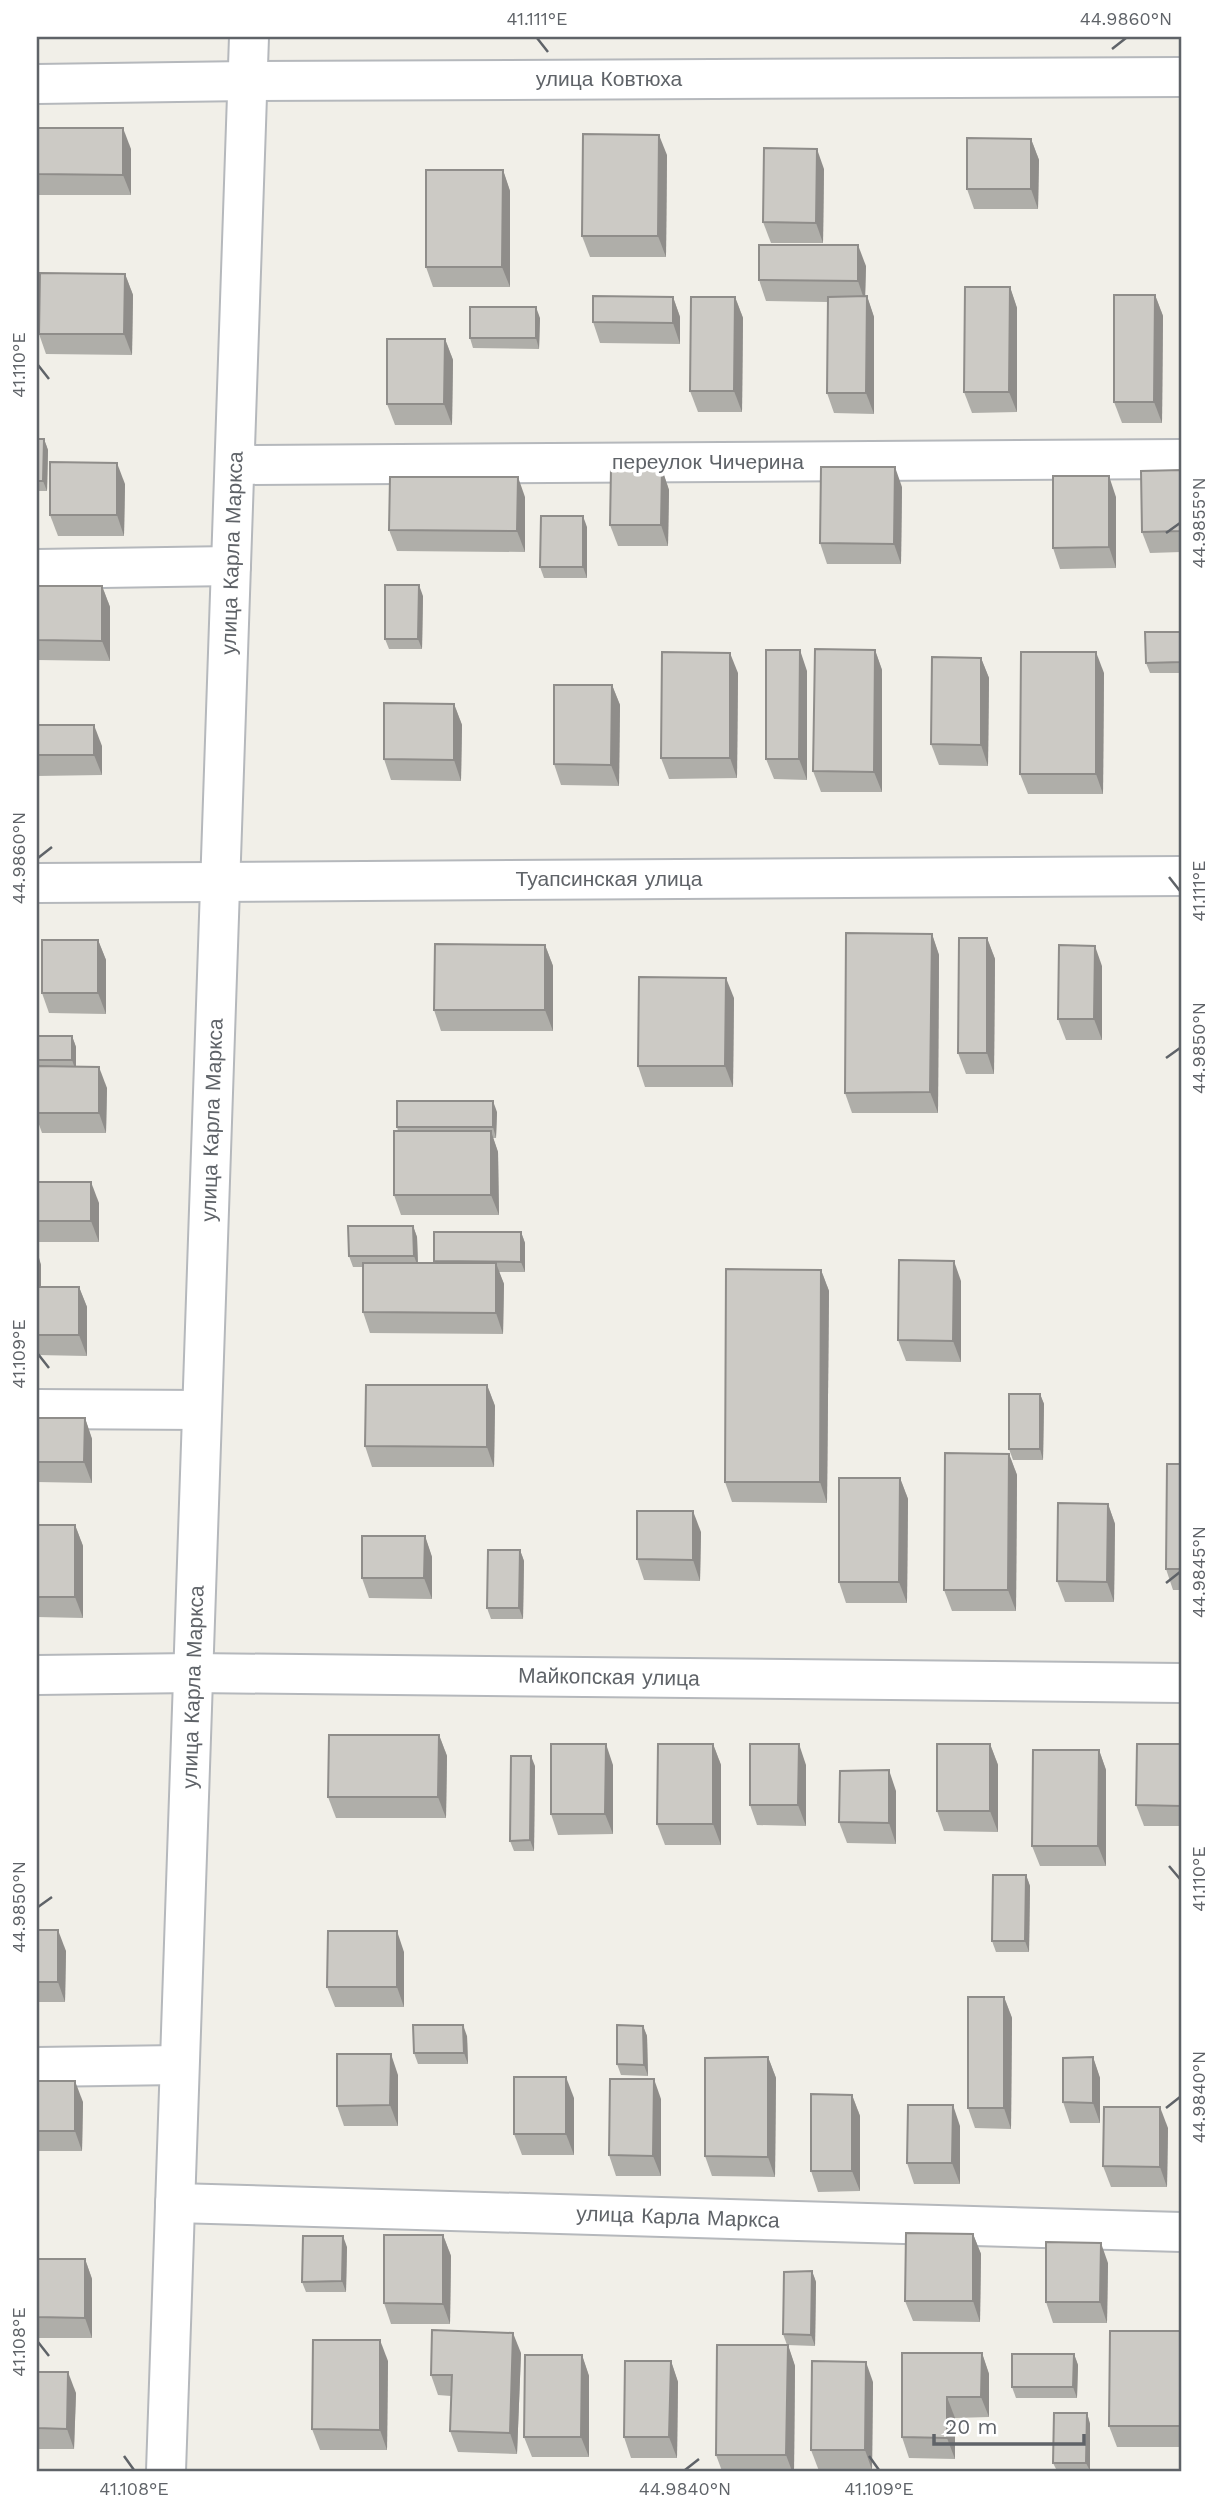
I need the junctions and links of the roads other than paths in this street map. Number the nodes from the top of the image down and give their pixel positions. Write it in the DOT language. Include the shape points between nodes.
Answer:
graph roads {
  1 [pos="249,37"];
  2 [pos="1181,77"];
  3 [pos="248,81"];
  4 [pos="37,84"];
  5 [pos="1181,459"];
  6 [pos="235,466"];
  7 [pos="231,566"];
  8 [pos="37,569"];
  9 [pos="1181,876"];
  10 [pos="220,881"];
  11 [pos="37,883"];
  12 [pos="37,1409"];
  13 [pos="202,1409"];
  14 [pos="193,1673"];
  15 [pos="37,1675"];
  16 [pos="1181,1683"];
  17 [pos="179,2065"];
  18 [pos="37,2067"];
  19 [pos="175,2203"];
  20 [pos="1181,2232"];
  21 [pos="166,2471"];
  1 -- 3 [label="street, улица Карла Маркса"];
  2 -- 3 [label="street, улица Ковтюха"];
  3 -- 4 [label="street, улица Ковтюха"];
  3 -- 6 [label="street, улица Карла Маркса"];
  5 -- 6 [label="street, переулок Чичерина"];
  6 -- 7 [label="street, улица Карла Маркса"];
  7 -- 8 [label="street"];
  7 -- 10 [label="street, улица Карла Маркса"];
  9 -- 10 [label="street, Туапсинская улица"];
  10 -- 11 [label="street, Туапсинская улица"];
  10 -- 13 [label="street, улица Карла Маркса"];
  12 -- 13 [label="street"];
  13 -- 14 [label="street, улица Карла Маркса"];
  14 -- 15 [label="street, Майкопская улица"];
  14 -- 16 [label="street, Майкопская улица"];
  14 -- 17 [label="street, улица Карла Маркса"];
  17 -- 18 [label="street"];
  17 -- 19 [label="street, улица Карла Маркса"];
  19 -- 20 [label="street, улица Карла Маркса"];
  19 -- 21 [label="street, улица Карла Маркса"];
}
